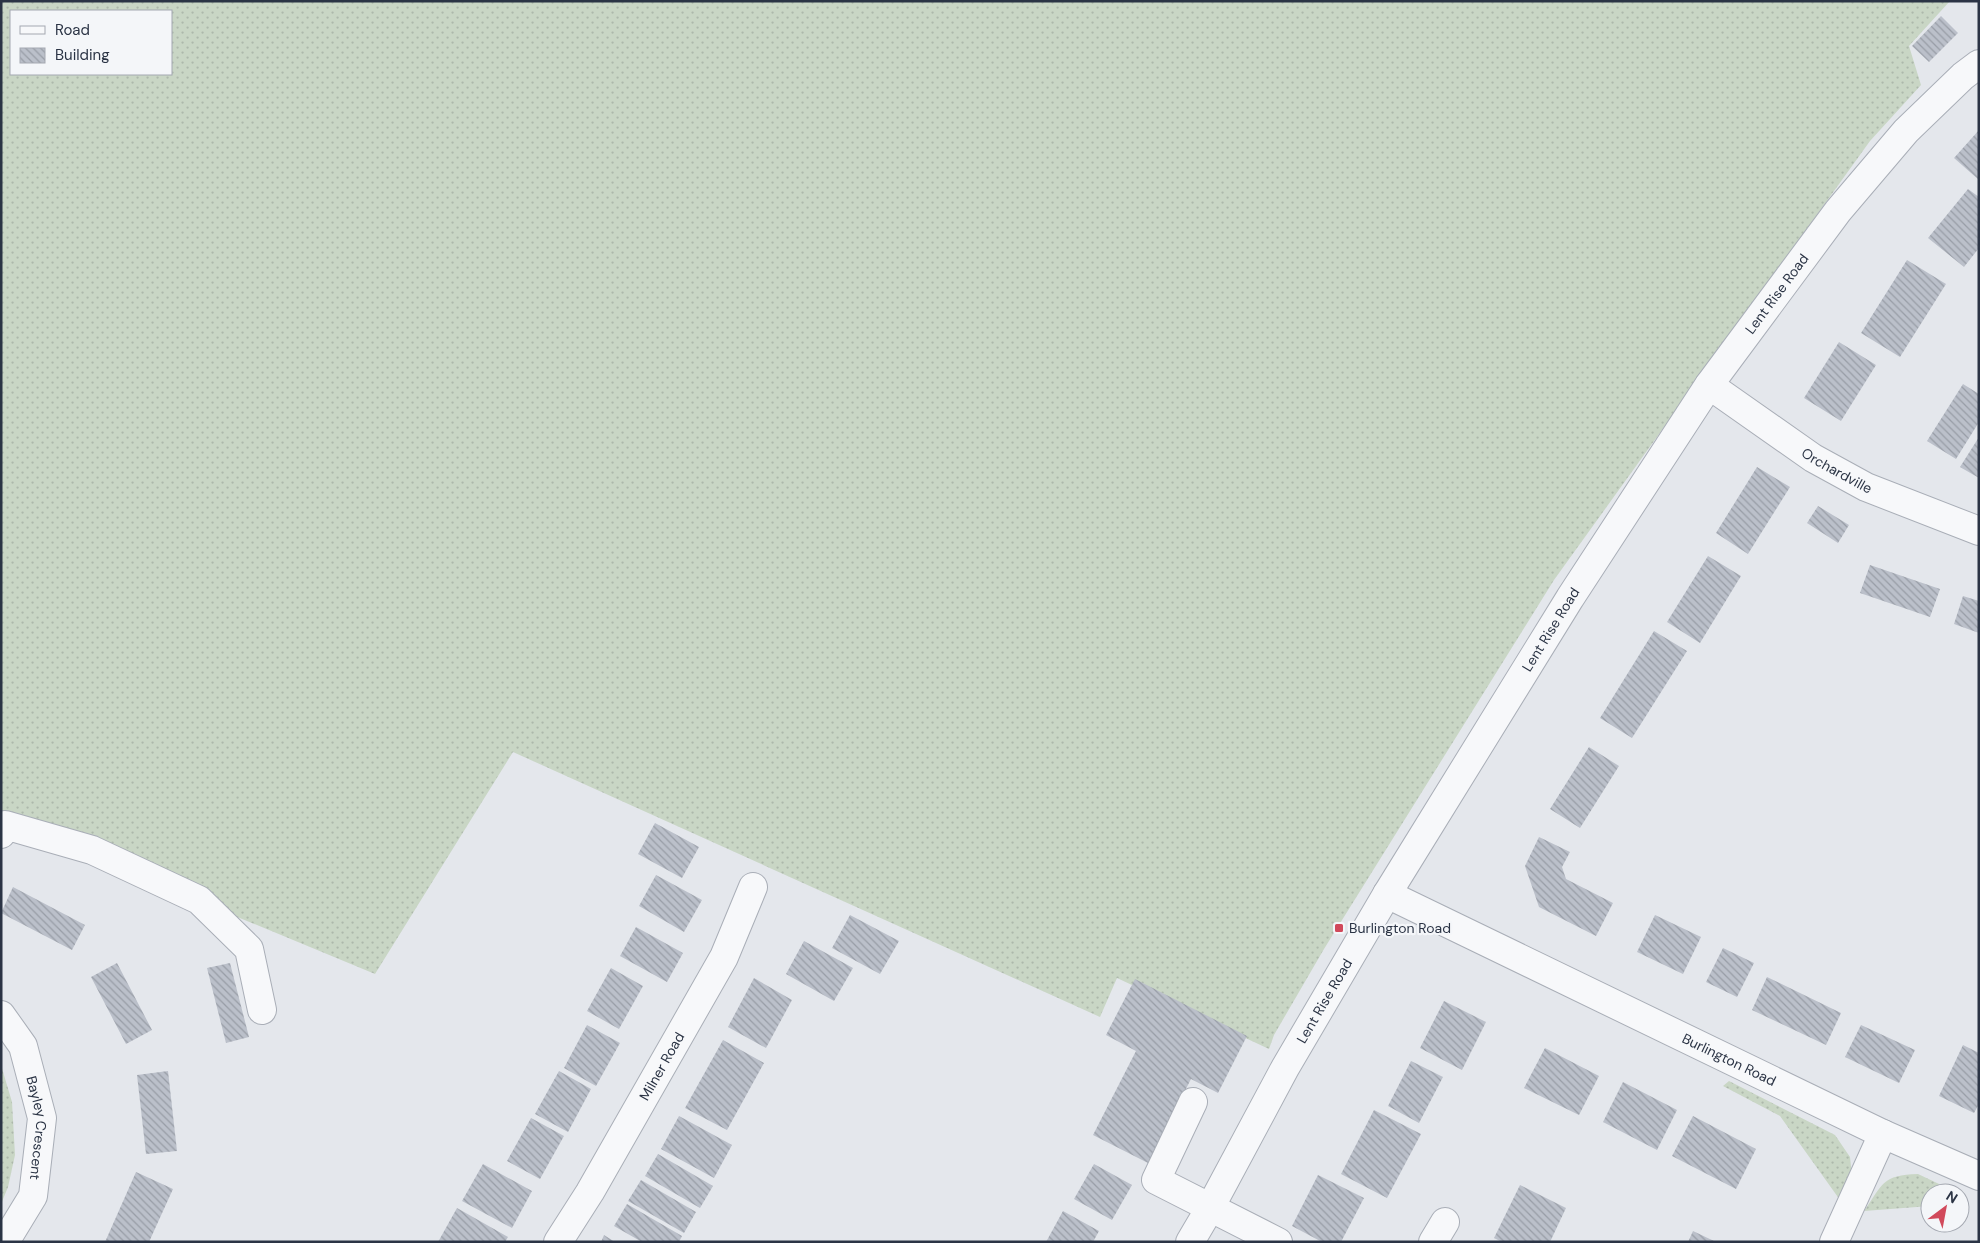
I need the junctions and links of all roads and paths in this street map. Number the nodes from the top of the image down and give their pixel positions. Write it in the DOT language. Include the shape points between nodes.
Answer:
graph roads {
  1 [pos="1979,64"];
  2 [pos="1709,385"];
  3 [pos="1979,531"];
  4 [pos="1,834"];
  5 [pos="753,887"];
  6 [pos="1387,894"];
  7 [pos="262,1010"];
  8 [pos="1,1015"];
  9 [pos="1193,1102"];
  10 [pos="1882,1134"];
  11 [pos="1979,1176"];
  12 [pos="1210,1208"];
  13 [pos="5,1242"];
  14 [pos="558,1242"];
  15 [pos="1190,1242"];
  16 [pos="1278,1242"];
  17 [pos="1834,1242"];
  1 -- 2 [label="street, Lent Rise Road" via="1906,131 1838,211"];
  2 -- 3 [label="street, Orchardville" via="1814,458 1866,487"];
  2 -- 6 [label="street, Lent Rise Road" via="1570,598"];
  4 -- 7 [label="street" via="5,825 92,850 199,900 248,949"];
  5 -- 14 [label="street, Milner Road" via="724,957"];
  6 -- 10 [label="street, Burlington Road"];
  6 -- 12 [label="street, Lent Rise Road" via="1285,1068"];
  8 -- 13 [label="street, Bayley Crescent" via="23,1046 42,1118 33,1196"];
  9 -- 12 [label="street" via="1156,1180"];
  10 -- 11 [label="street, Burlington Road"];
  10 -- 17 [label="street"];
  12 -- 15 [label="street, Lent Rise Road"];
  12 -- 16 [label="street"];
}
